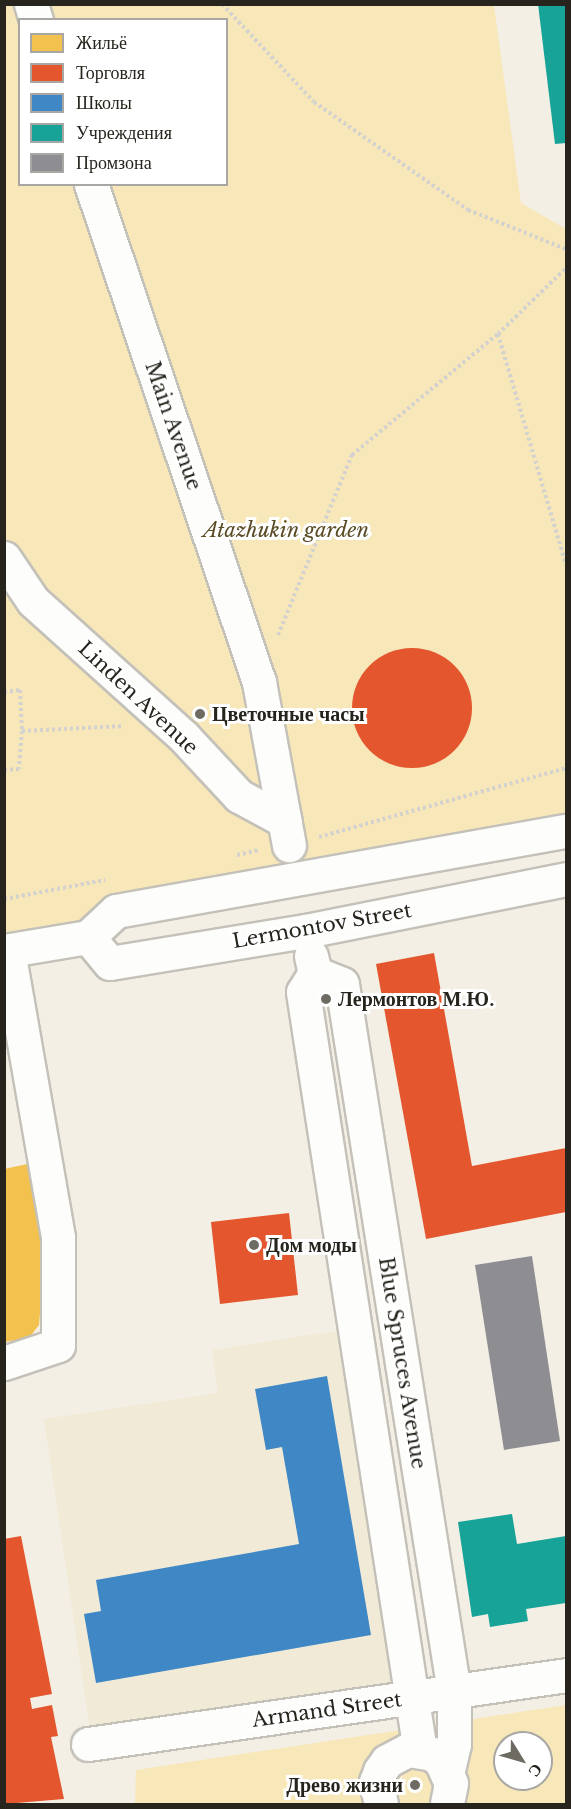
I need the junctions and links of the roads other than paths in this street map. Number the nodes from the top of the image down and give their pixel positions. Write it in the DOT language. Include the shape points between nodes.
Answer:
graph roads {
  1 [pos="92,186"];
  2 [pos="4,558"];
  3 [pos="287,833"];
  4 [pos="555,834"];
  5 [pos="559,880"];
  6 [pos="88,937"];
  7 [pos="6,951"];
  8 [pos="17,1081"];
  9 [pos="4,1363"];
  10 [pos="567,1675"];
  11 [pos="454,1692"];
  12 [pos="414,1697"];
  13 [pos="88,1744"];
  14 [pos="420,1750"];
  15 [pos="448,1772"];
  16 [pos="381,1804"];
  17 [pos="447,1804"];
  1 -- 3 [label="street, Main Avenue" via="258,682"];
  2 -- 3 [label="street, Linden Avenue" via="33,601 169,724 239,796"];
  4 -- 5 [label="street"];
  4 -- 6 [label="street" via="116,910"];
  5 -- 6 [label="street, Lermontov Street" via="306,931 110,963"];
  6 -- 7 [label="street"];
  7 -- 8 [label="street"];
  8 -- 9 [label="street" via="58,1237 58,1345"];
  10 -- 11 [label="street, Armand Street"];
  11 -- 12 [label="street, Armand Street"];
  11 -- 12 [label="street, Blue Spruces Avenue" via="342,984 313,964 303,992"];
  11 -- 15 [label="street, Blue Spruces Avenue" via="454,1744"];
  12 -- 13 [label="street, Armand Street"];
  12 -- 14 [label="street, Blue Spruces Avenue"];
  14 -- 15 [label="street" via="441,1761"];
  14 -- 16 [label="street" via="397,1754 387,1761 376,1782"];
  15 -- 17 [label="street, Blue Spruces Avenue" via="451,1783"];
}
